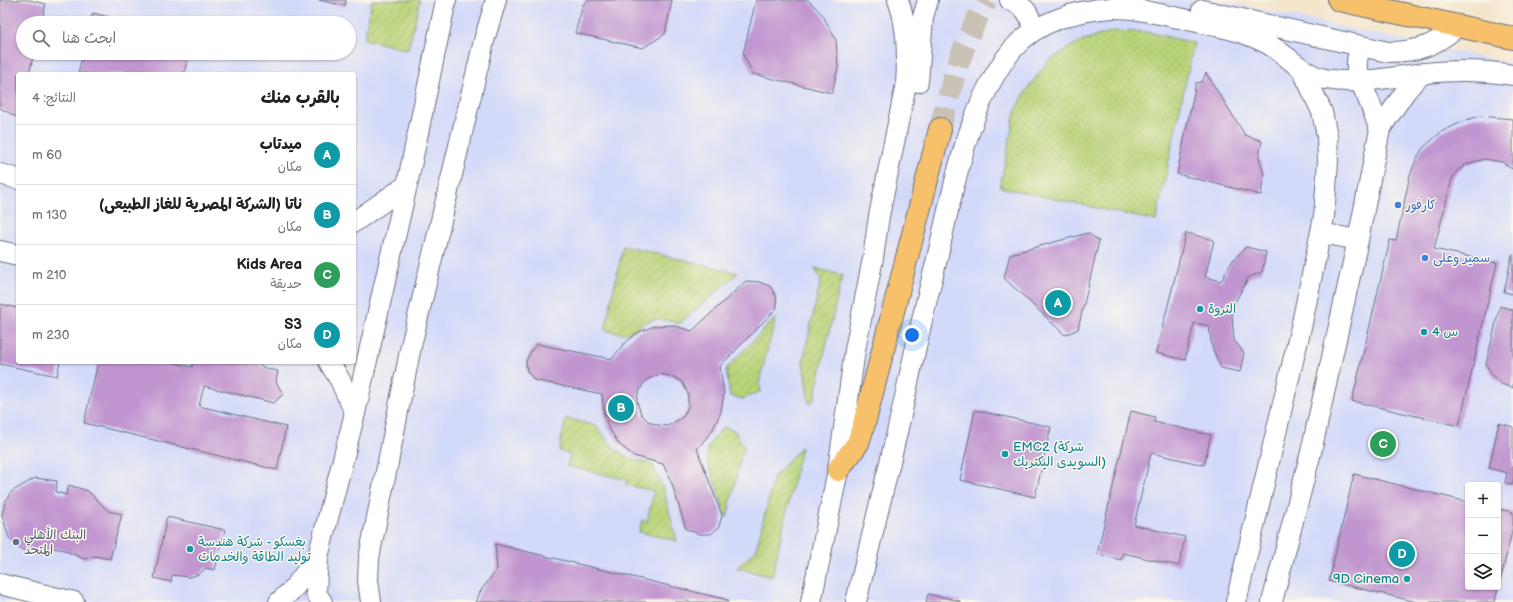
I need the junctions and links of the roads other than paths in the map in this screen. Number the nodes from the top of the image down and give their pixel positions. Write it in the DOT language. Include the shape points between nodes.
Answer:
graph roads {
  1 [pos="446,0"];
  2 [pos="496,0"];
  3 [pos="898,0"];
  4 [pos="928,0"];
  5 [pos="1010,0"];
  6 [pos="1157,0"];
  7 [pos="1339,0"];
  8 [pos="1203,17"];
  9 [pos="1457,27"];
  10 [pos="1034,30"];
  11 [pos="1513,38"];
  12 [pos="1362,46"];
  13 [pos="1302,69"];
  14 [pos="1424,74"];
  15 [pos="1513,75"];
  16 [pos="1359,81"];
  17 [pos="940,129"];
  18 [pos="1380,130"];
  19 [pos="0,174"];
  20 [pos="16,178"];
  21 [pos="407,185"];
  22 [pos="356,221"];
  23 [pos="1321,233"];
  24 [pos="1358,240"];
  25 [pos="0,251"];
  26 [pos="16,255"];
  27 [pos="873,258"];
  28 [pos="330,364"];
  29 [pos="355,413"];
  30 [pos="838,470"];
  31 [pos="318,557"];
  32 [pos="368,580"];
  33 [pos="0,584"];
  34 [pos="74,602"];
  35 [pos="279,602"];
  36 [pos="322,602"];
  37 [pos="356,602"];
  38 [pos="372,602"];
  39 [pos="811,602"];
  40 [pos="856,602"];
  41 [pos="1236,602"];
  42 [pos="1272,602"];
  1 -- 21 [label="street"];
  2 -- 32 [label="street" via="412,340 369,558"];
  3 -- 27 [label="street" via="906,39 906,84"];
  4 -- 27 [label="street" via="923,17 920,72 912,119 889,219"];
  5 -- 10 [label="street" via="1029,14"];
  6 -- 8 [label="street"];
  7 -- 9 [label="highway"];
  8 -- 10 [label="street" via="1138,9 1095,9 1073,14"];
  8 -- 12 [label="street"];
  8 -- 13 [label="street" via="1273,46"];
  9 -- 11 [label="highway"];
  9 -- 12 [label="street" via="1431,45 1407,52 1388,52"];
  10 -- 40 [label="street" via="1014,48 996,74 981,102 968,138 922,319"];
  12 -- 16 [label="street" via="1356,58"];
  13 -- 16 [label="street" via="1326,79"];
  13 -- 23 [label="street" via="1322,112 1327,136 1328,161"];
  14 -- 15 [label="street" via="1473,70"];
  14 -- 16 [label="street"];
  14 -- 18 [label="street" via="1405,92"];
  16 -- 18 [label="street"];
  17 -- 30 [label="highway" via="864,424 858,443"];
  18 -- 24 [label="street"];
  19 -- 20 [label="street"];
  21 -- 22 [label="street"];
  21 -- 29 [label="street"];
  23 -- 24 [label="street"];
  23 -- 41 [label="street"];
  24 -- 42 [label="street" via="1311,452"];
  25 -- 26 [label="street"];
  27 -- 30 [label="street" via="855,350"];
  28 -- 29 [label="street"];
  29 -- 31 [label="street"];
  30 -- 39 [label="street"];
  31 -- 35 [label="street"];
  31 -- 36 [label="street" via="316,593"];
  32 -- 37 [label="street"];
  32 -- 38 [label="street"];
  33 -- 34 [label="street"];
}
